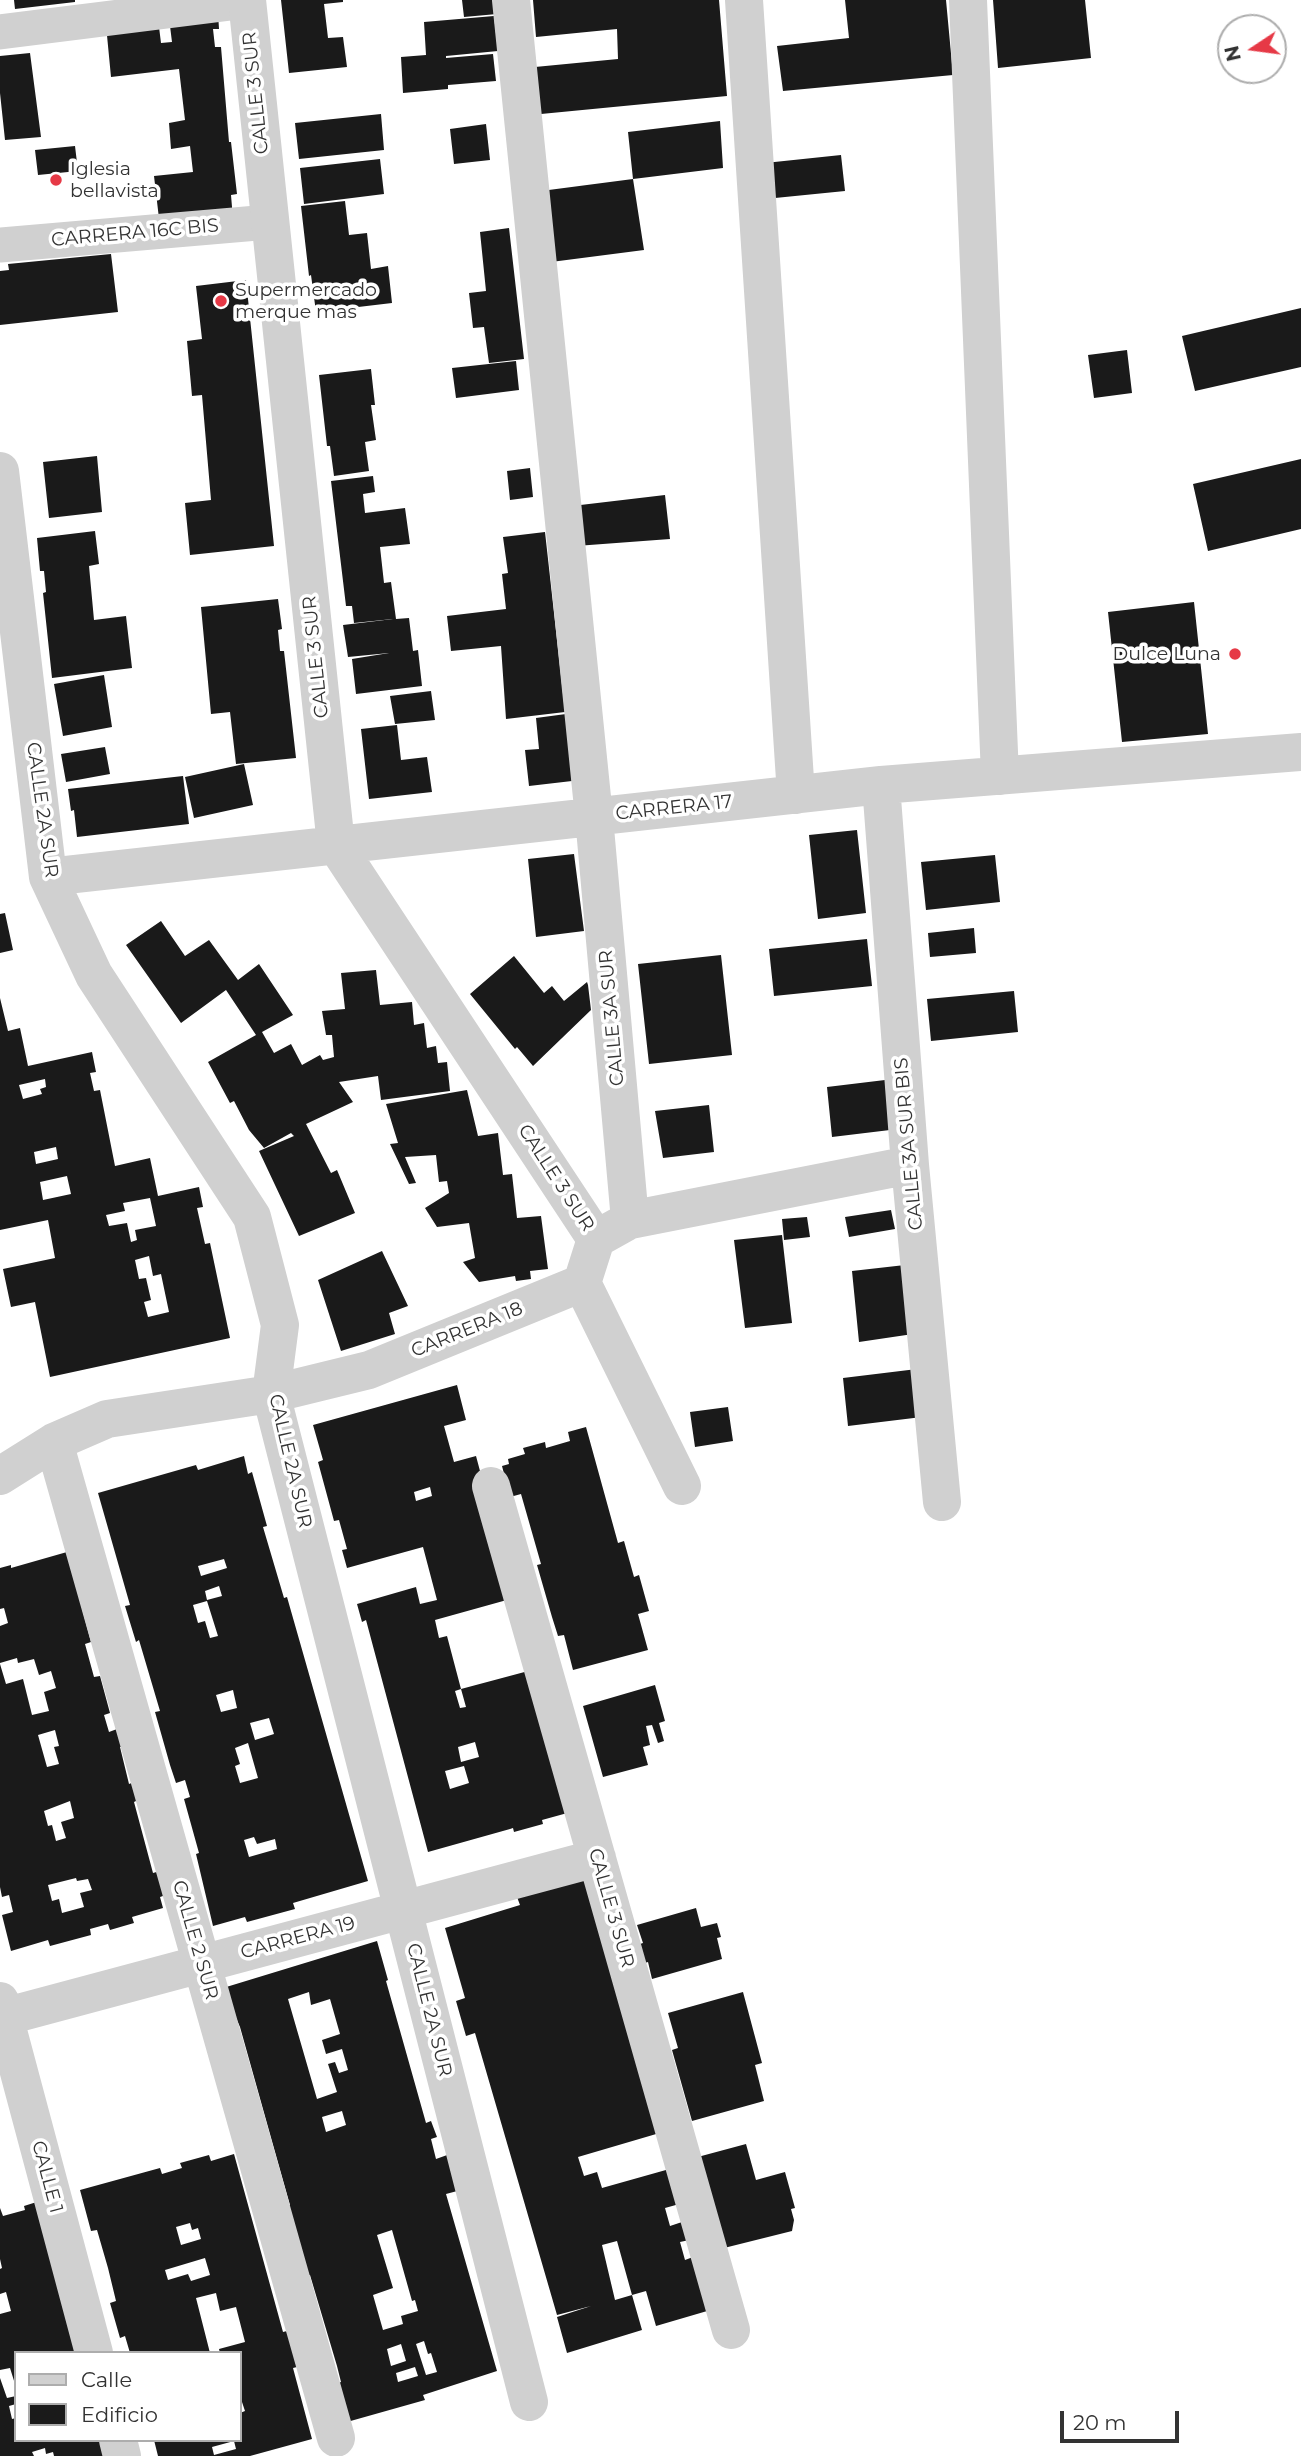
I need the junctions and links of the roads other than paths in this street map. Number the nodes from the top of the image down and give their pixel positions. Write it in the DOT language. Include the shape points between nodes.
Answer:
graph roads {
  1 [pos="247,0"];
  2 [pos="511,0"];
  3 [pos="968,0"];
  4 [pos="746,17"];
  5 [pos="0,32"];
  6 [pos="269,222"];
  7 [pos="0,245"];
  8 [pos="0,471"];
  9 [pos="1301,752"];
  10 [pos="1000,776"];
  11 [pos="881,785"];
  12 [pos="796,794"];
  13 [pos="594,817"];
  14 [pos="336,845"];
  15 [pos="48,877"];
  16 [pos="910,1165"];
  17 [pos="631,1220"];
  18 [pos="596,1239"];
  19 [pos="582,1283"];
  20 [pos="271,1394"];
  21 [pos="54,1442"];
  22 [pos="0,1476"];
  23 [pos="491,1486"];
  24 [pos="682,1486"];
  25 [pos="942,1502"];
  26 [pos="597,1858"];
  27 [pos="403,1909"];
  28 [pos="201,1964"];
  29 [pos="1,2012"];
  30 [pos="732,2330"];
  31 [pos="93,2351"];
  32 [pos="529,2402"];
  33 [pos="336,2438"];
  1 -- 5 [label="street"];
  1 -- 6 [label="street, CALLE 3 SUR"];
  2 -- 13 [label="street, CALLE 3A SUR"];
  3 -- 10 [label="street"];
  4 -- 12 [label="street"];
  6 -- 7 [label="street, CARRERA 16C BIS"];
  6 -- 14 [label="street, CALLE 3 SUR"];
  8 -- 15 [label="street, CALLE 2A SUR"];
  9 -- 10 [label="street, CARRERA 17"];
  10 -- 11 [label="street, CARRERA 17"];
  11 -- 12 [label="street, CARRERA 17"];
  11 -- 16 [label="street, CALLE 3A SUR BIS"];
  12 -- 13 [label="street, CARRERA 17"];
  13 -- 14 [label="street, CARRERA 17"];
  13 -- 17 [label="street, CALLE 3A SUR"];
  14 -- 15 [label="street, CARRERA 17"];
  14 -- 18 [label="street, CALLE 3 SUR"];
  15 -- 20 [label="street, CALLE 2A SUR" via="94,975 252,1217 280,1325"];
  16 -- 17 [label="street"];
  16 -- 25 [label="street, CALLE 3A SUR BIS"];
  17 -- 18 [label="street"];
  18 -- 19 [label="street"];
  19 -- 20 [label="street, CARRERA 18" via="369,1370"];
  19 -- 24 [label="street"];
  20 -- 21 [label="street, CARRERA 18" via="107,1419"];
  20 -- 27 [label="street, CALLE 2A SUR"];
  21 -- 22 [label="street, CARRERA 18"];
  21 -- 28 [label="street, CALLE 2 SUR"];
  23 -- 26 [label="street, CALLE 3 SUR"];
  26 -- 27 [label="street, CARRERA 19"];
  26 -- 30 [label="street, CALLE 3 SUR"];
  27 -- 28 [label="street, CARRERA 19"];
  27 -- 32 [label="street, CALLE 2A SUR"];
  28 -- 29 [label="street, CARRERA 19"];
  28 -- 33 [label="street, CALLE 2 SUR"];
  29 -- 31 [label="street, CALLE 1"];
}
